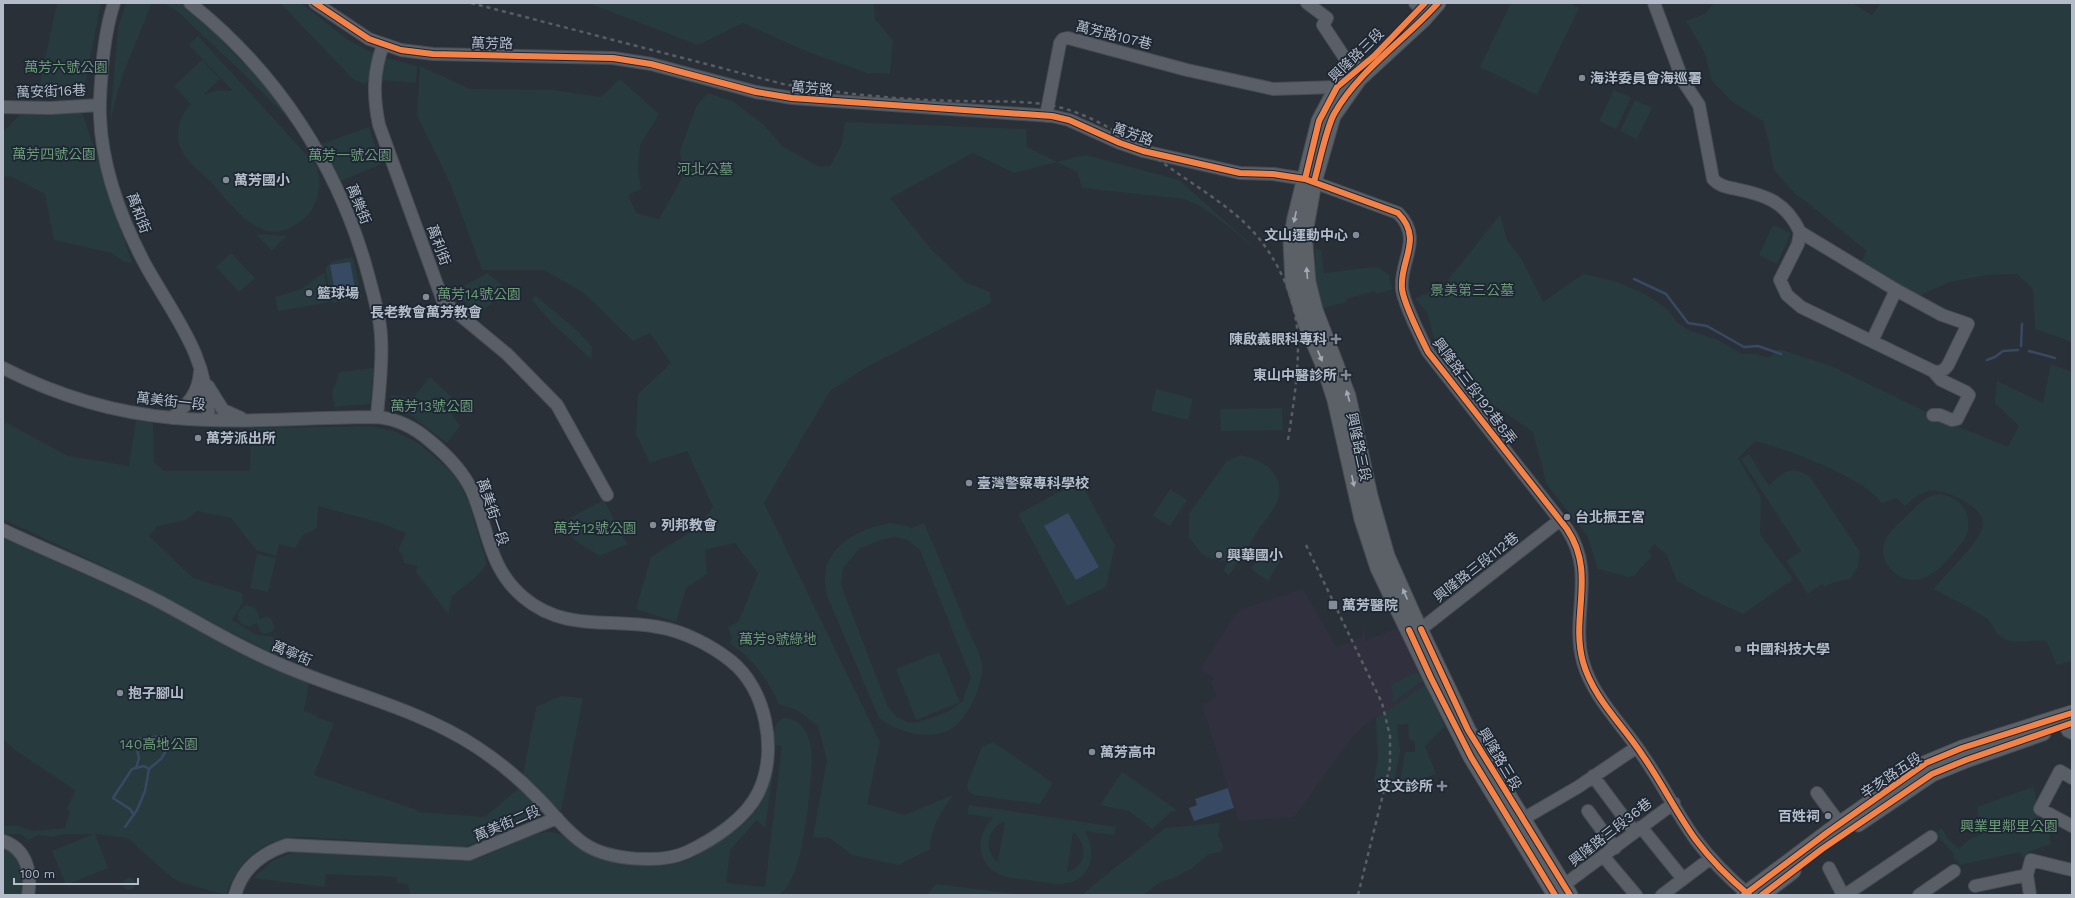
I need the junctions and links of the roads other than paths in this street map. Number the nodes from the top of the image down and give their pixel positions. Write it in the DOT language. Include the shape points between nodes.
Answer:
graph roads {
  1 [pos="114,3"];
  2 [pos="190,3"];
  3 [pos="315,3"];
  4 [pos="1307,3"];
  5 [pos="1438,3"];
  6 [pos="1654,3"];
  7 [pos="1422,7"];
  8 [pos="382,45"];
  9 [pos="1356,76"];
  10 [pos="1337,87"];
  11 [pos="100,105"];
  12 [pos="3,107"];
  13 [pos="1046,116"];
  14 [pos="1309,180"];
  15 [pos="1800,232"];
  16 [pos="1896,290"];
  17 [pos="1872,341"];
  18 [pos="200,366"];
  19 [pos="3,368"];
  20 [pos="1933,370"];
  21 [pos="204,379"];
  22 [pos="1933,415"];
  23 [pos="377,417"];
  24 [pos="172,418"];
  25 [pos="209,420"];
  26 [pos="246,420"];
  27 [pos="607,495"];
  28 [pos="1560,520"];
  29 [pos="3,530"];
  30 [pos="1415,630"];
  31 [pos="760,703"];
  32 [pos="2070,724"];
  33 [pos="1637,747"];
  34 [pos="1593,776"];
  35 [pos="2072,778"];
  36 [pos="1817,793"];
  37 [pos="1674,803"];
  38 [pos="1588,811"];
  39 [pos="557,818"];
  40 [pos="1517,822"];
  41 [pos="1840,824"];
  42 [pos="2072,826"];
  43 [pos="1637,829"];
  44 [pos="1931,837"];
  45 [pos="3,841"];
  46 [pos="1615,848"];
  47 [pos="1604,856"];
  48 [pos="1711,858"];
  49 [pos="1829,868"];
  50 [pos="2072,870"];
  51 [pos="1954,871"];
  52 [pos="2027,875"];
  53 [pos="1683,879"];
  54 [pos="1975,886"];
  55 [pos="1563,892"];
  56 [pos="1746,894"];
  57 [pos="28,895"];
  58 [pos="235,895"];
  59 [pos="1636,895"];
  60 [pos="1662,895"];
  61 [pos="1762,895"];
  62 [pos="1844,895"];
  63 [pos="1918,895"];
  64 [pos="2030,895"];
  1 -- 11 [label="street, 萬和街" via="104,52"];
  2 -- 23 [label="street, 萬樂街" via="258,68 290,108 318,152 344,203 379,316 382,354"];
  3 -- 8 [label="street, 萬芳路" via="357,32"];
  4 -- 9 [label="street" via="1327,18 1323,25"];
  5 -- 7 [label="main road, 興隆路三段"];
  6 -- 15 [label="street" via="1683,80 1699,105 1713,179 1722,186 1770,198 1782,207"];
  7 -- 9 [label="main road, 興隆路三段"];
  8 -- 13 [label="street, 萬芳路" via="433,54 612,58 651,64 776,96"];
  8 -- 27 [label="street, 萬利街" via="377,63 374,101 379,125 443,301 507,354 557,405"];
  9 -- 10 [label="main road, 興隆路三段"];
  9 -- 14 [label="main road, 興隆路三段" via="1333,116"];
  10 -- 13 [label="street, 萬芳路107巷" via="1273,90 1068,38 1060,43"];
  10 -- 14 [label="main road, 興隆路三段" via="1319,121"];
  11 -- 12 [label="street, 萬安街16巷"];
  11 -- 18 [label="street, 萬和街" via="100,121 108,168 124,217 147,267 182,324"];
  13 -- 14 [label="street, 萬芳路" via="1068,120 1120,144 1143,151 1240,173 1273,174"];
  14 -- 28 [label="street, 興隆路三段192巷8弄" via="1388,208 1402,218 1410,238 1402,288 1422,342"];
  14 -- 30 [label="main road, 興隆路三段" via="1305,245 1308,282 1315,310 1348,396 1381,540"];
  15 -- 16 [label="street"];
  15 -- 17 [label="street" via="1798,244 1781,276 1782,289 1801,307"];
  16 -- 17 [label="street"];
  16 -- 20 [label="street" via="1942,315 1968,324 1946,369 1940,372"];
  17 -- 20 [label="street"];
  18 -- 21 [label="street, 萬和街"];
  18 -- 24 [label="street" via="200,380 194,396"];
  19 -- 24 [label="street, 萬美街一段" via="73,398 112,408"];
  20 -- 22 [label="street" via="1941,380 1969,395 1957,419"];
  21 -- 25 [label="street, 萬和街"];
  21 -- 26 [label="street" via="223,410"];
  23 -- 26 [label="street, 萬美街一段"];
  23 -- 31 [label="street, 萬美街一段" via="398,421 411,428 433,443 454,464 472,489 499,570 513,588 532,604 576,622 642,625 677,631 731,661 747,678"];
  24 -- 25 [label="street, 萬美街一段"];
  25 -- 26 [label="street, 萬美街一段"];
  28 -- 30 [label="street, 興隆路三段112巷"];
  28 -- 33 [label="street, 興隆路三段192巷8弄" via="1574,541 1582,565 1580,636 1583,662 1601,699"];
  29 -- 39 [label="street, 萬寧街" via="154,599 268,660 442,727 494,759 518,778"];
  30 -- 40 [label="main road, 興隆路三段" via="1454,725"];
  31 -- 39 [label="street, 萬美街二段" via="766,729 767,751 764,777 759,791 752,803 735,820 696,847 660,859 622,856 588,846"];
  32 -- 41 [label="main road, 辛亥路五段" via="1962,748 1926,764"];
  32 -- 61 [label="main road, 辛亥路五段" via="1932,774 1822,849"];
  33 -- 34 [label="street"];
  33 -- 37 [label="street, 興隆路三段192巷8弄"];
  34 -- 40 [label="street"];
  34 -- 43 [label="street"];
  35 -- 42 [label="street" via="2060,771 2040,809"];
  36 -- 41 [label="street"];
  37 -- 43 [label="street, 興隆路三段36巷"];
  37 -- 48 [label="street, 興隆路三段192巷8弄" via="1695,839"];
  38 -- 46 [label="street"];
  39 -- 58 [label="street, 萬美街二段" via="480,851 465,854 287,845 256,861 242,879"];
  40 -- 55 [label="main road, 興隆路三段"];
  41 -- 56 [label="main road, 辛亥路五段"];
  43 -- 46 [label="street, 興隆路三段36巷"];
  43 -- 53 [label="street"];
  44 -- 62 [label="street"];
  45 -- 57 [label="street" via="15,847 25,858 29,873"];
  46 -- 47 [label="street, 興隆路三段36巷"];
  47 -- 55 [label="street, 興隆路三段36巷"];
  47 -- 59 [label="street"];
  48 -- 53 [label="street"];
  48 -- 56 [label="street, 興隆路三段192巷8弄"];
  49 -- 62 [label="street"];
  50 -- 52 [label="street" via="2031,860"];
  51 -- 63 [label="street"];
  52 -- 54 [label="street"];
  52 -- 64 [label="street"];
  53 -- 60 [label="street"];
}
